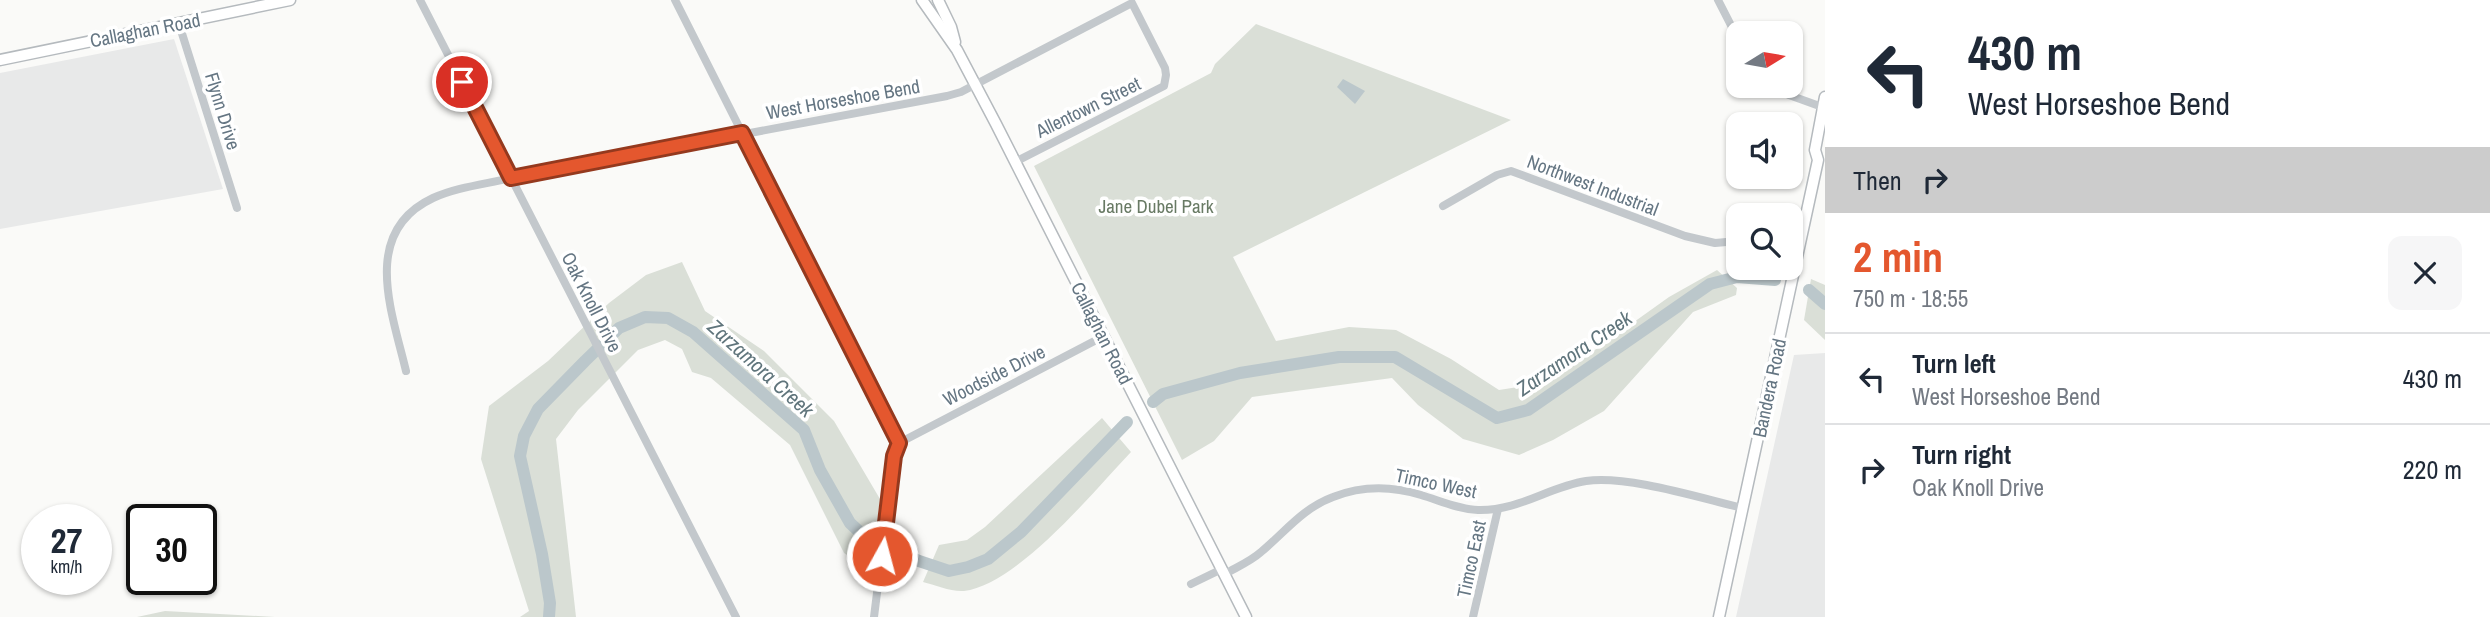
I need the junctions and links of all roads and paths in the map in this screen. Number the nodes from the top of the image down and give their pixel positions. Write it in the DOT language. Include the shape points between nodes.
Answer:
graph roads {
  1 [pos="290,0"];
  2 [pos="421,0"];
  3 [pos="676,0"];
  4 [pos="922,0"];
  5 [pos="929,0"];
  6 [pos="938,0"];
  7 [pos="1718,0"];
  8 [pos="1729,21"];
  9 [pos="178,24"];
  10 [pos="943,31"];
  11 [pos="957,50"];
  12 [pos="0,60"];
  13 [pos="1166,75"];
  14 [pos="975,85"];
  15 [pos="1798,98"];
  16 [pos="1824,104"];
  17 [pos="742,133"];
  18 [pos="1821,156"];
  19 [pos="1015,162"];
  20 [pos="511,178"];
  21 [pos="1443,206"];
  22 [pos="237,208"];
  23 [pos="1803,231"];
  24 [pos="1726,242"];
  25 [pos="1792,280"];
  26 [pos="1104,336"];
  27 [pos="406,371"];
  28 [pos="899,443"];
  29 [pos="1743,508"];
  30 [pos="1498,509"];
  31 [pos="1224,571"];
  32 [pos="1191,584"];
  33 [pos="736,617"];
  34 [pos="874,617"];
  35 [pos="1246,617"];
  36 [pos="1474,617"];
  37 [pos="1719,617"];
  1 -- 9 [label="main road, Callaghan Road"];
  2 -- 20 [label="street, Oak Knoll Drive"];
  3 -- 17 [label="street"];
  4 -- 10 [label="main road, Callaghan Road"];
  5 -- 10 [label="main road"];
  6 -- 11 [label="main road, Callaghan Road"];
  7 -- 8 [label="street"];
  9 -- 12 [label="main road, Callaghan Road"];
  9 -- 22 [label="street, Flynn Drive"];
  10 -- 11 [label="main road, Callaghan Road"];
  11 -- 14 [label="main road, Callaghan Road"];
  13 -- 14 [label="street, West Horseshoe Bend" via="1132,3"];
  13 -- 19 [label="street, Allentown Street" via="1158,90"];
  14 -- 17 [label="street, West Horseshoe Bend" via="947,96"];
  14 -- 19 [label="main road, Callaghan Road"];
  15 -- 16 [label="street"];
  16 -- 18 [label="main road, Bandera Road" via="1815,150"];
  17 -- 20 [label="street, West Horseshoe Bend"];
  17 -- 28 [label="street"];
  18 -- 23 [label="main road, Bandera Road"];
  19 -- 26 [label="main road, Callaghan Road"];
  20 -- 27 [label="street, West Horseshoe Bend" via="432,199 411,214 393,237 386,275"];
  20 -- 33 [label="street, Oak Knoll Drive"];
  21 -- 24 [label="street, Northwest Industrial" via="1511,171 1685,236"];
  25 -- 29 [label="main road, Bandera Road"];
  26 -- 28 [label="street, Woodside Drive"];
  26 -- 31 [label="main road, Callaghan Road"];
  28 -- 34 [label="street"];
  29 -- 30 [label="street, Timco West" via="1608,480 1573,484"];
  29 -- 37 [label="main road, Bandera Road"];
  30 -- 31 [label="street, Timco West" via="1462,508 1391,488 1350,492 1310,508 1254,558"];
  30 -- 36 [label="street, Timco East"];
  31 -- 32 [label="street, Timco West"];
  31 -- 35 [label="main road, Callaghan Road"];
}
